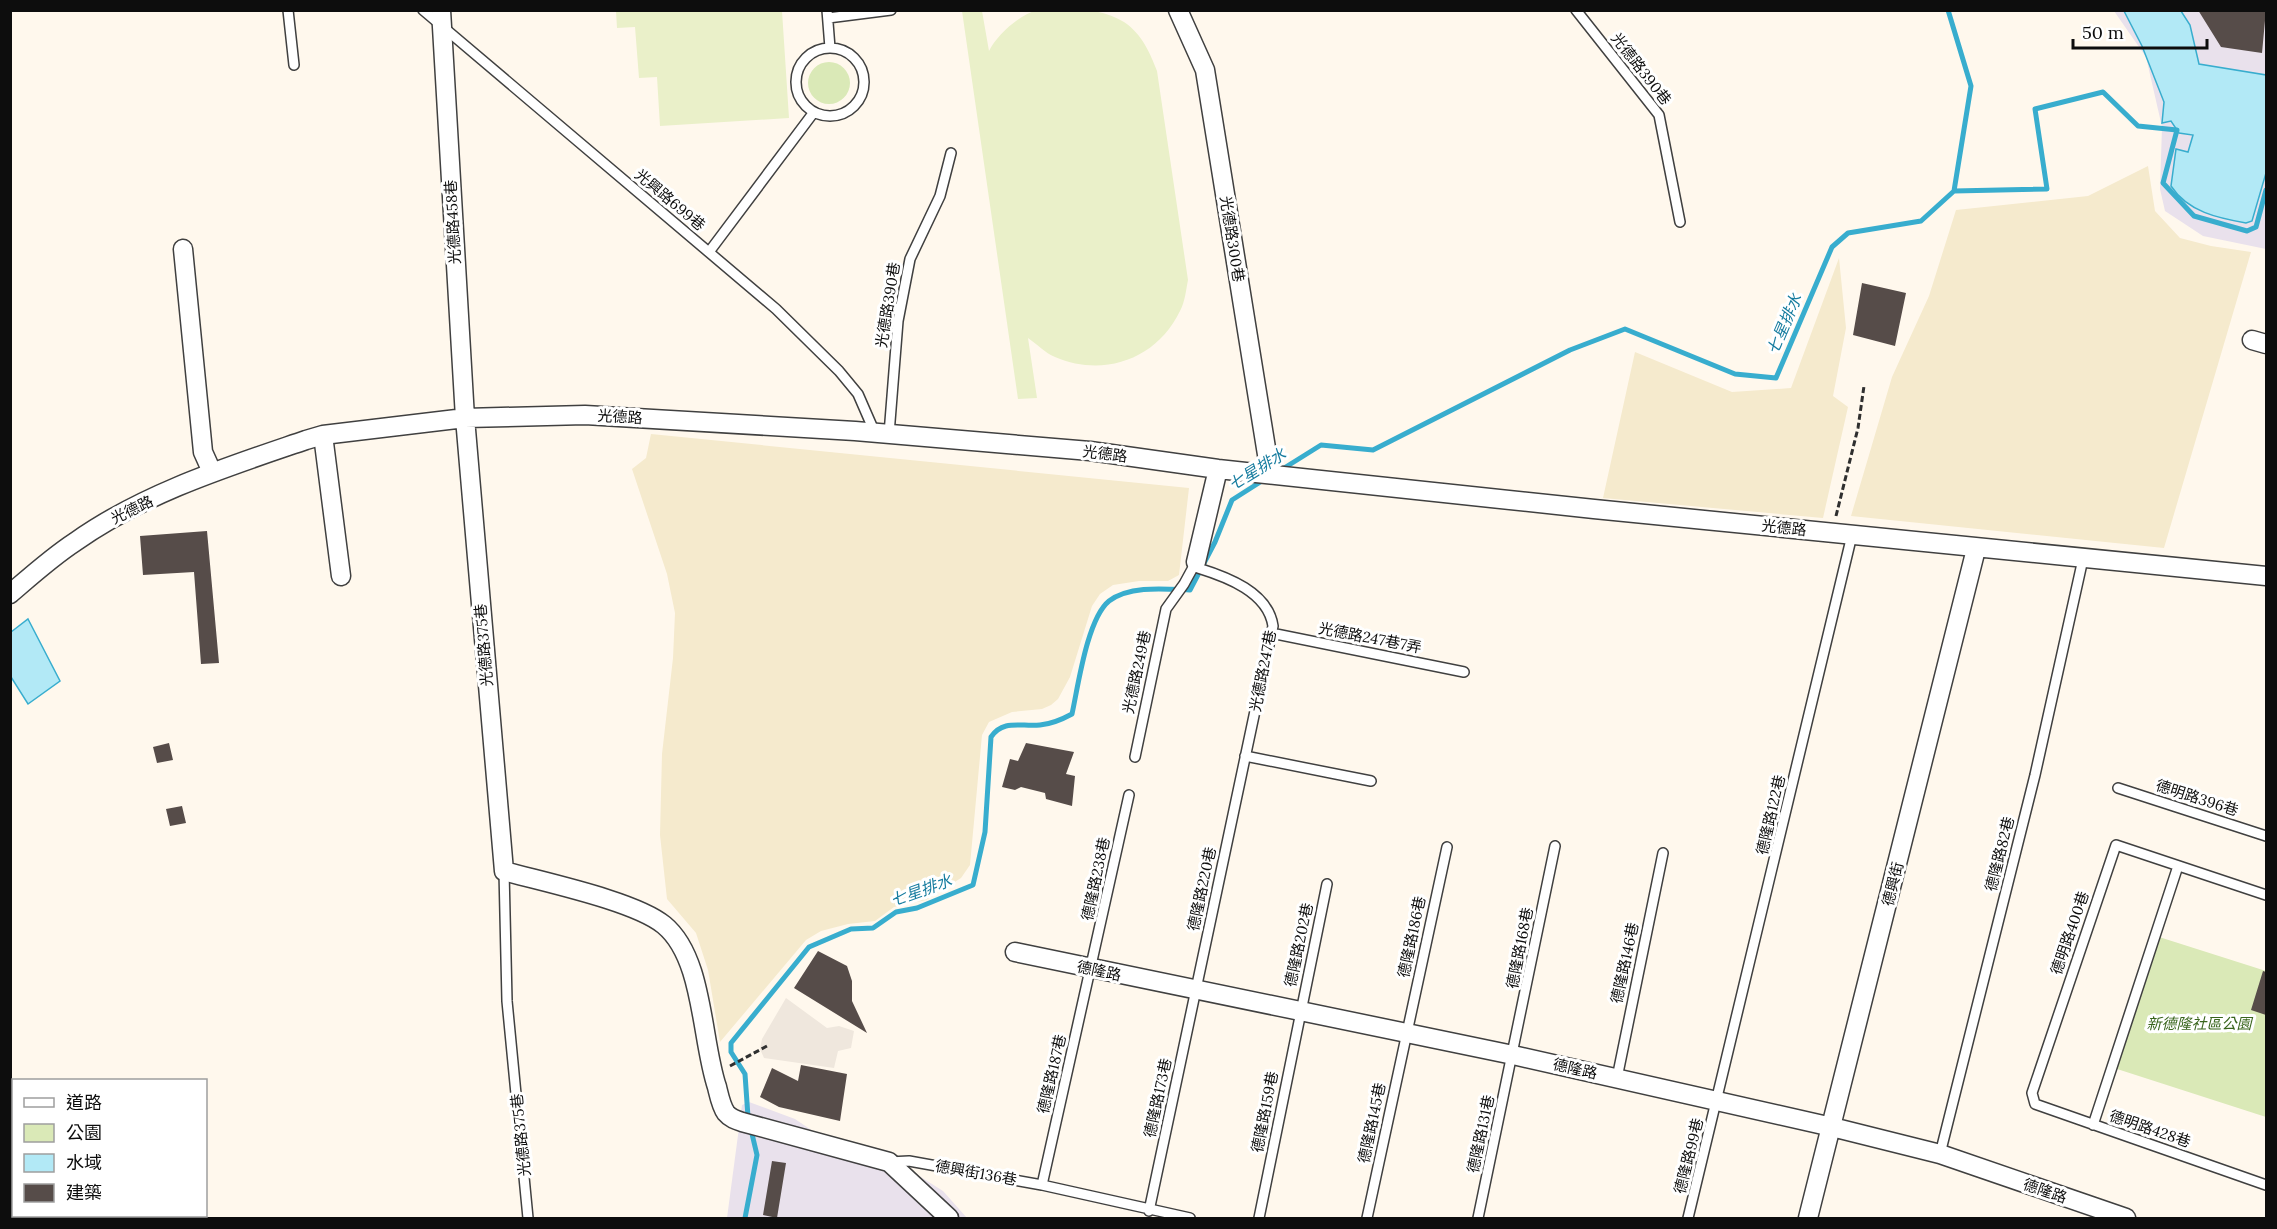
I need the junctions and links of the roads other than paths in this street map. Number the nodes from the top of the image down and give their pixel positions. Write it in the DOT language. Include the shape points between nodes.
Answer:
graph roads {
  1 [pos="288,10"];
  2 [pos="423,10"];
  3 [pos="891,10"];
  4 [pos="1178,10"];
  5 [pos="1576,10"];
  6 [pos="828,14"];
  7 [pos="442,19"];
  8 [pos="830,48"];
  9 [pos="294,65"];
  10 [pos="814,112"];
  11 [pos="951,153"];
  12 [pos="1680,222"];
  13 [pos="183,249"];
  14 [pos="709,252"];
  15 [pos="465,418"];
  16 [pos="882,434"];
  17 [pos="323,435"];
  18 [pos="1218,469"];
  19 [pos="212,472"];
  20 [pos="1270,473"];
  21 [pos="1852,535"];
  22 [pos="1976,549"];
  23 [pos="2083,559"];
  24 [pos="1197,565"];
  25 [pos="341,576"];
  26 [pos="2266,576"];
  27 [pos="10,594"];
  28 [pos="1271,633"];
  29 [pos="1464,672"];
  30 [pos="1245,756"];
  31 [pos="1135,757"];
  32 [pos="1371,781"];
  33 [pos="2118,788"];
  34 [pos="1238,794"];
  35 [pos="1129,795"];
  36 [pos="2266,836"];
  37 [pos="1556,846"];
  38 [pos="1447,847"];
  39 [pos="1663,853"];
  40 [pos="2178,866"];
  41 [pos="504,871"];
  42 [pos="1327,884"];
  43 [pos="2266,895"];
  44 [pos="1015,952"];
  45 [pos="1092,970"];
  46 [pos="1195,990"];
  47 [pos="1300,1012"];
  48 [pos="1406,1033"];
  49 [pos="1513,1055"];
  50 [pos="1617,1078"];
  51 [pos="2032,1093"];
  52 [pos="1718,1102"];
  53 [pos="2093,1125"];
  54 [pos="1832,1127"];
  55 [pos="1940,1154"];
  56 [pos="889,1162"];
  57 [pos="1042,1185"];
  58 [pos="2266,1185"];
  59 [pos="1149,1211"];
  60 [pos="528,1218"];
  61 [pos="949,1218"];
  62 [pos="1190,1218"];
  63 [pos="1259,1218"];
  64 [pos="1367,1218"];
  65 [pos="1478,1218"];
  66 [pos="1688,1218"];
  67 [pos="1808,1218"];
  68 [pos="2126,1218"];
  1 -- 9 [label="lane"];
  2 -- 7 [label="lane, 光興路699巷"];
  3 -- 6 [label="lane"];
  4 -- 20 [label="street, 光德路300巷" via="1205,70"];
  5 -- 12 [label="lane, 光德路390巷" via="1659,115"];
  6 -- 8 [label="lane"];
  7 -- 14 [label="lane, 光興路699巷"];
  7 -- 15 [label="street, 光德路458巷"];
  8 -- 10 [label="lane" via="810,55 798,73 799,95"];
  8 -- 10 [label="lane" via="851,55 858,63 864,84 862,95 856,104 837,116"];
  10 -- 14 [label="lane"];
  11 -- 16 [label="lane, 光德路390巷" via="940,196 910,259"];
  13 -- 19 [label="street" via="203,452"];
  14 -- 16 [label="lane, 光興路699巷" via="776,309 839,371"];
  15 -- 16 [label="street, 光德路" via="585,415"];
  15 -- 17 [label="street, 光德路"];
  15 -- 41 [label="street, 光德路375巷"];
  16 -- 18 [label="street, 光德路" via="1090,452"];
  17 -- 19 [label="street, 光德路"];
  17 -- 25 [label="street"];
  18 -- 20 [label="street, 光德路"];
  18 -- 24 [label="street"];
  19 -- 27 [label="street, 光德路" via="106,522 74,542"];
  20 -- 21 [label="street, 光德路"];
  21 -- 22 [label="street, 光德路"];
  21 -- 52 [label="lane, 德隆路122巷"];
  22 -- 23 [label="street, 光德路"];
  22 -- 54 [label="street, 德興街"];
  23 -- 26 [label="street, 光德路"];
  23 -- 55 [label="lane, 德隆路82巷" via="2035,775"];
  24 -- 28 [label="lane, 光德路247巷" via="1252,592 1272,618"];
  24 -- 31 [label="lane, 光德路249巷" via="1166,609"];
  28 -- 29 [label="lane, 光德路247巷7弄"];
  28 -- 30 [label="lane, 光德路247巷"];
  30 -- 32 [label="lane"];
  30 -- 34 [label="lane, 光德路247巷"];
  33 -- 36 [label="lane, 德明路396巷"];
  34 -- 46 [label="lane, 德隆路220巷"];
  35 -- 45 [label="lane, 德隆路238巷"];
  37 -- 49 [label="lane, 德隆路168巷"];
  38 -- 48 [label="lane, 德隆路186巷"];
  39 -- 50 [label="lane, 德隆路146巷"];
  40 -- 43 [label="lane, 德明路400巷"];
  40 -- 51 [label="lane, 德明路400巷" via="2116,845"];
  40 -- 53 [label="lane"];
  41 -- 56 [label="street, 德興街136巷" via="640,911 671,932 695,986 712,1072 724,1111 732,1118"];
  41 -- 60 [label="lane, 光德路375巷" via="507,1001"];
  42 -- 47 [label="lane, 德隆路202巷"];
  44 -- 45 [label="street, 德隆路"];
  45 -- 46 [label="street, 德隆路"];
  45 -- 57 [label="lane, 德隆路187巷"];
  46 -- 47 [label="street, 德隆路"];
  46 -- 59 [label="lane, 德隆路173巷"];
  47 -- 48 [label="street, 德隆路"];
  47 -- 63 [label="lane, 德隆路159巷"];
  48 -- 49 [label="street, 德隆路"];
  48 -- 64 [label="lane, 德隆路145巷"];
  49 -- 50 [label="street, 德隆路"];
  49 -- 65 [label="lane, 德隆路131巷"];
  50 -- 52 [label="street, 德隆路"];
  51 -- 53 [label="lane, 德明路428巷" via="2035,1104"];
  52 -- 54 [label="street, 德隆路"];
  52 -- 66 [label="lane, 德隆路99巷"];
  53 -- 58 [label="lane, 德明路428巷"];
  54 -- 55 [label="street, 德隆路"];
  54 -- 67 [label="street, 德興街"];
  55 -- 68 [label="street, 德隆路"];
  56 -- 57 [label="lane, 德興街136巷" via="909,1161"];
  56 -- 61 [label="street"];
  57 -- 59 [label="lane, 德興街136巷"];
  59 -- 62 [label="lane, 德興街136巷"];
}
